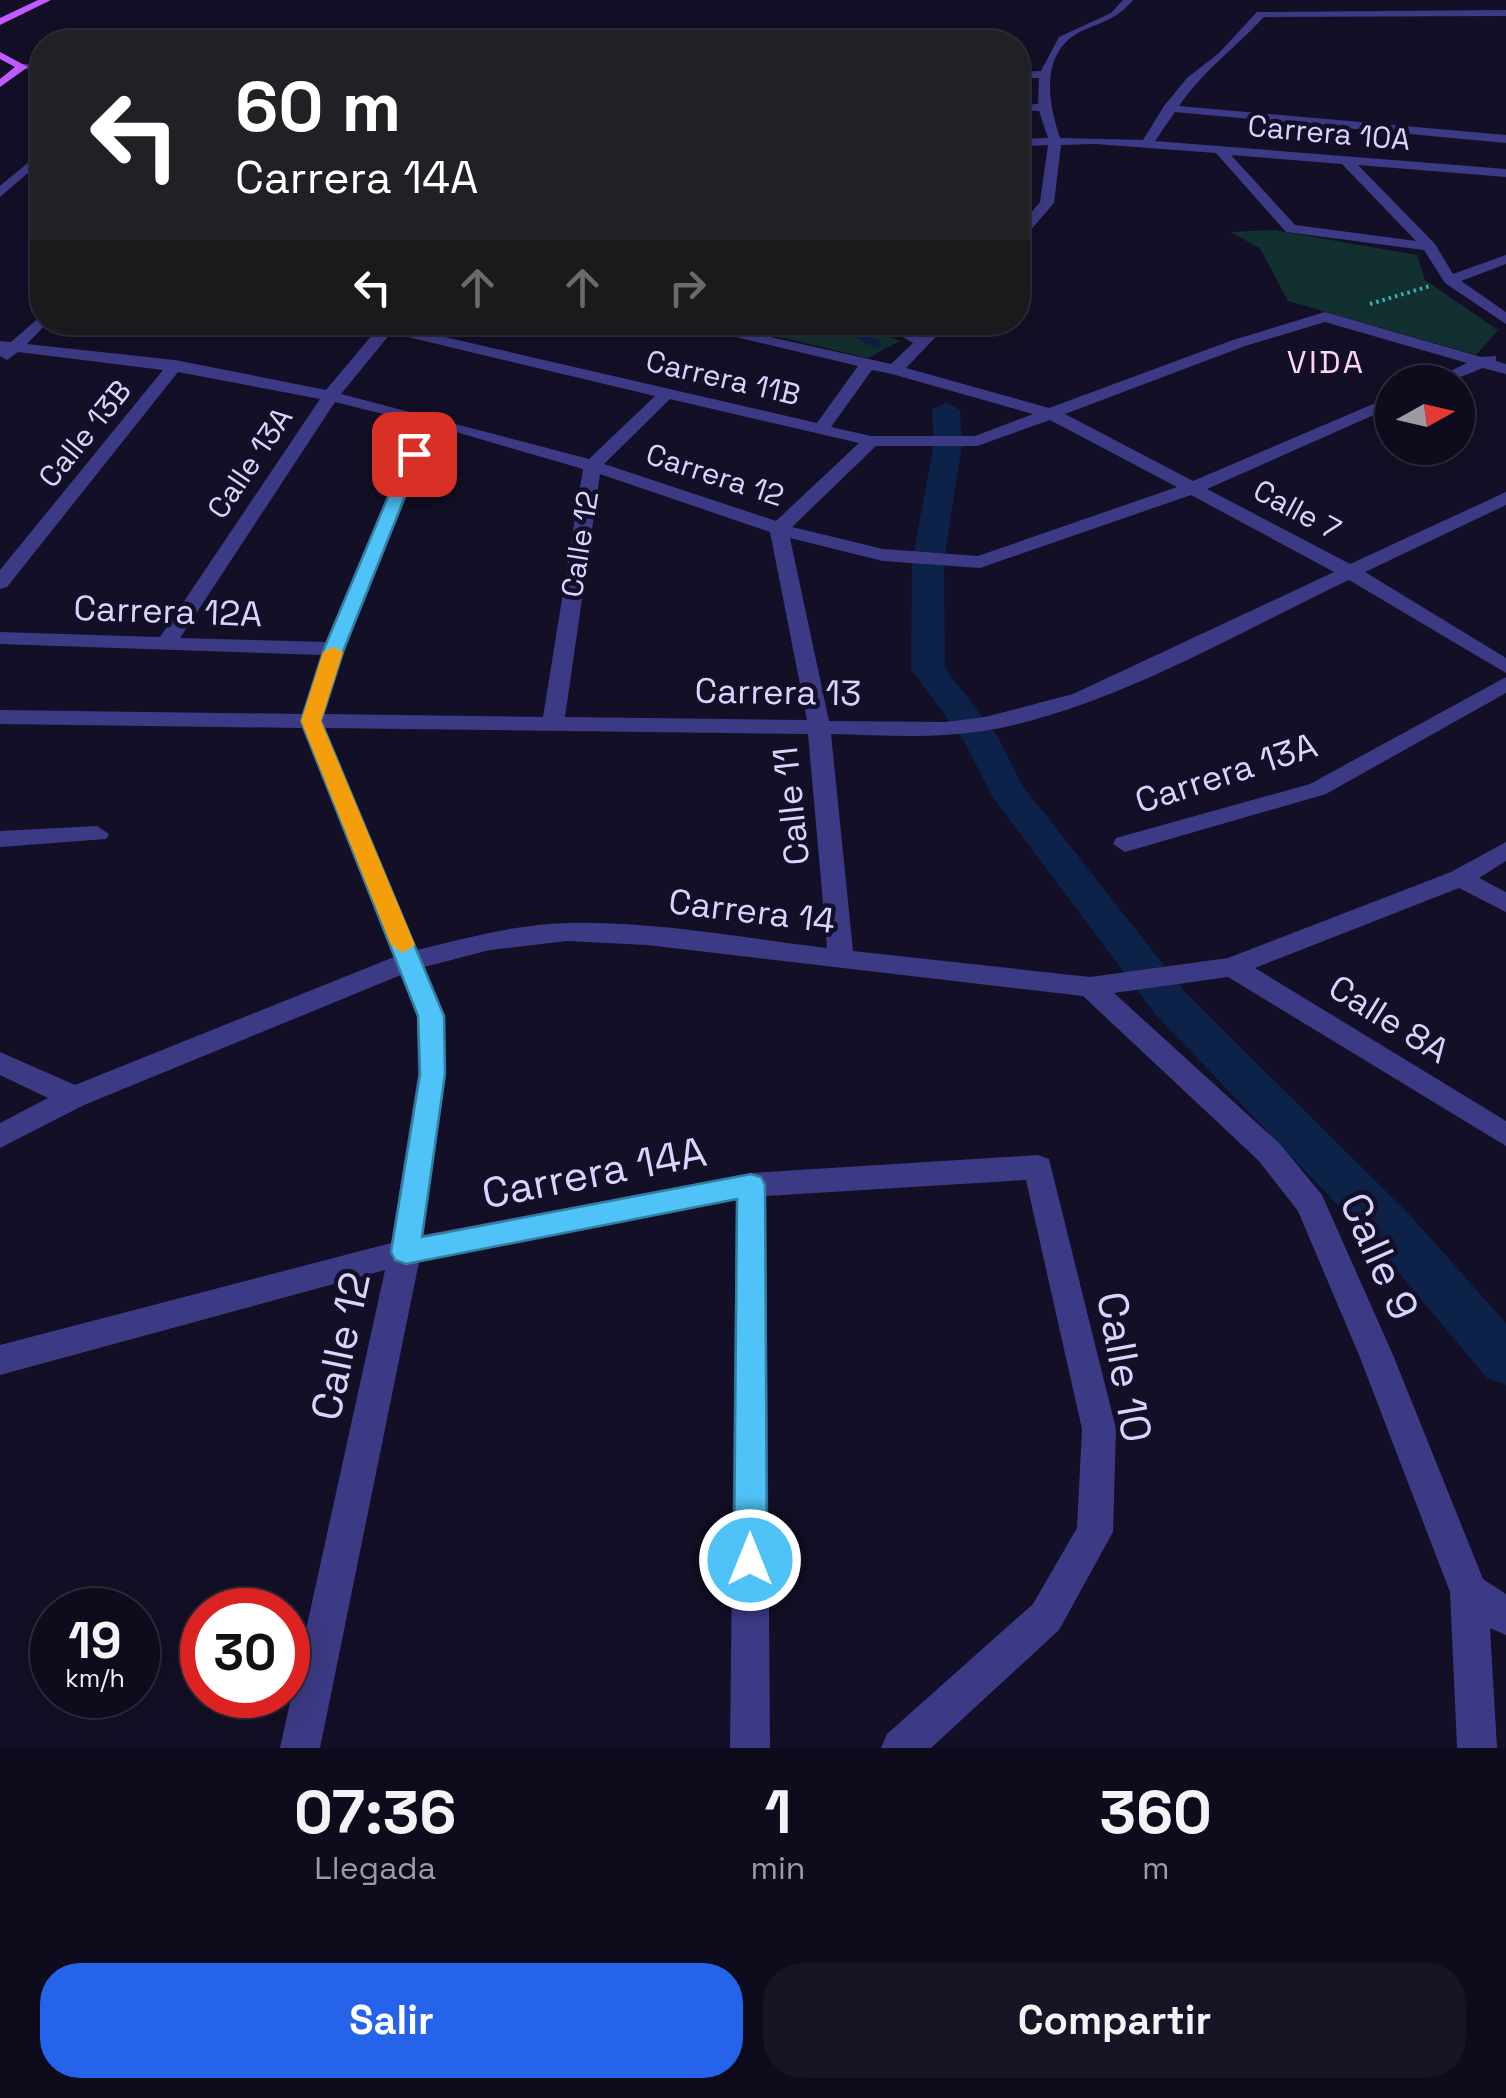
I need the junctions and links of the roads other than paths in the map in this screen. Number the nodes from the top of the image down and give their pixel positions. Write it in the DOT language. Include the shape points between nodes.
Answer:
graph roads {
  1 [pos="26,0"];
  2 [pos="46,0"];
  3 [pos="1128,0"];
  4 [pos="1433,0"];
  5 [pos="0,12"];
  6 [pos="1449,12"];
  7 [pos="1506,12"];
  8 [pos="0,22"];
  9 [pos="1460,22"];
  10 [pos="0,55"];
  11 [pos="22,67"];
  12 [pos="30,67"];
  13 [pos="1045,74"];
  14 [pos="1030,75"];
  15 [pos="0,84"];
  16 [pos="1044,107"];
  17 [pos="1030,108"];
  18 [pos="1168,108"];
  19 [pos="1469,129"];
  20 [pos="1506,139"];
  21 [pos="1054,141"];
  22 [pos="1030,144"];
  23 [pos="1147,144"];
  24 [pos="1219,148"];
  25 [pos="1345,158"];
  26 [pos="30,166"];
  27 [pos="1481,170"];
  28 [pos="1506,173"];
  29 [pos="21,174"];
  30 [pos="30,174"];
  31 [pos="1506,192"];
  32 [pos="0,193"];
  33 [pos="1030,222"];
  34 [pos="1430,246"];
  35 [pos="1506,259"];
  36 [pos="1450,280"];
  37 [pos="1506,319"];
  38 [pos="30,330"];
  39 [pos="381,335"];
  40 [pos="429,335"];
  41 [pos="737,335"];
  42 [pos="912,335"];
  43 [pos="932,335"];
  44 [pos="926,342"];
  45 [pos="8,347"];
  46 [pos="1506,352"];
  47 [pos="1485,360"];
  48 [pos="0,363"];
  49 [pos="868,365"];
  50 [pos="1473,365"];
  51 [pos="176,366"];
  52 [pos="1506,369"];
  53 [pos="895,370"];
  54 [pos="331,394"];
  55 [pos="666,394"];
  56 [pos="1375,408"];
  57 [pos="1054,415"];
  58 [pos="428,422"];
  59 [pos="822,428"];
  60 [pos="872,441"];
  61 [pos="592,466"];
  62 [pos="1193,488"];
  63 [pos="1506,498"];
  64 [pos="779,529"];
  65 [pos="1350,572"];
  66 [pos="0,583"];
  67 [pos="0,638"];
  68 [pos="166,644"];
  69 [pos="334,649"];
  70 [pos="1506,667"];
  71 [pos="1506,684"];
  72 [pos="0,717"];
  73 [pos="311,721"];
  74 [pos="553,724"];
  75 [pos="818,728"];
  76 [pos="97,834"];
  77 [pos="0,839"];
  78 [pos="1124,844"];
  79 [pos="1506,850"];
  80 [pos="1460,878"];
  81 [pos="1506,903"];
  82 [pos="841,960"];
  83 [pos="410,962"];
  84 [pos="1232,967"];
  85 [pos="1090,987"];
  86 [pos="0,1062"];
  87 [pos="74,1097"];
  88 [pos="1506,1135"];
  89 [pos="0,1137"];
  90 [pos="1038,1167"];
  91 [pos="751,1185"];
  92 [pos="406,1252"];
  93 [pos="0,1360"];
  94 [pos="1470,1592"];
  95 [pos="1506,1616"];
  96 [pos="300,1748"];
  97 [pos="750,1748"];
  98 [pos="901,1748"];
  99 [pos="1477,1748"];
  1 -- 5 [label="main road"];
  2 -- 8 [label="main road"];
  3 -- 13 [label="street" via="1115,15 1062,39"];
  4 -- 6 [label="street"];
  6 -- 7 [label="street"];
  6 -- 9 [label="street"];
  6 -- 18 [label="street" via="1261,14"];
  10 -- 11 [label="main road"];
  11 -- 12 [label="street"];
  11 -- 15 [label="main road"];
  13 -- 14 [label="street"];
  13 -- 16 [label="street"];
  16 -- 17 [label="street"];
  16 -- 21 [label="street"];
  18 -- 19 [label="street"];
  18 -- 23 [label="street"];
  19 -- 20 [label="street"];
  19 -- 27 [label="street"];
  21 -- 22 [label="street, Carrera 10A"];
  21 -- 23 [label="street, Carrera 10A"];
  21 -- 33 [label="street" via="1047,204"];
  23 -- 24 [label="street, Carrera 10A"];
  24 -- 25 [label="street, Carrera 10A"];
  24 -- 34 [label="street" via="1291,229"];
  25 -- 27 [label="street, Carrera 10A"];
  25 -- 34 [label="street"];
  26 -- 29 [label="street"];
  27 -- 28 [label="street, Carrera 10A"];
  27 -- 31 [label="street"];
  29 -- 30 [label="street"];
  29 -- 32 [label="street"];
  34 -- 36 [label="street"];
  35 -- 36 [label="street"];
  36 -- 37 [label="street"];
  38 -- 45 [label="street"];
  39 -- 54 [label="street, Calle 13A"];
  40 -- 55 [label="street, Carrera 11B"];
  41 -- 49 [label="street, Calle 7"];
  42 -- 44 [label="street"];
  43 -- 44 [label="street"];
  44 -- 53 [label="street"];
  45 -- 48 [label="street"];
  45 -- 51 [label="street, Carrera 12"];
  46 -- 47 [label="street"];
  47 -- 50 [label="street"];
  47 -- 52 [label="street"];
  47 -- 57 [label="street, Carrera 11B" via="1326,316 1239,342"];
  49 -- 53 [label="street, Calle 7"];
  49 -- 59 [label="street"];
  51 -- 54 [label="street, Carrera 12"];
  51 -- 66 [label="street, Calle 13B"];
  53 -- 57 [label="street, Calle 7"];
  54 -- 58 [label="street, Carrera 12"];
  54 -- 68 [label="street, Calle 13A"];
  55 -- 59 [label="street, Carrera 11B"];
  55 -- 61 [label="street, Calle 12"];
  56 -- 62 [label="street, Carrera 12"];
  57 -- 60 [label="street, Carrera 11B" via="977,441"];
  57 -- 62 [label="street, Calle 7"];
  58 -- 61 [label="street, Carrera 12"];
  58 -- 69 [label="street"];
  59 -- 60 [label="street, Carrera 11B"];
  60 -- 64 [label="street"];
  61 -- 64 [label="street, Carrera 12"];
  61 -- 74 [label="street, Calle 12"];
  62 -- 64 [label="street, Carrera 12" via="980,562 911,559"];
  62 -- 65 [label="street, Calle 7"];
  63 -- 65 [label="street, Carrera 13"];
  64 -- 75 [label="street, Calle 11"];
  65 -- 70 [label="street, Calle 7"];
  65 -- 75 [label="street, Carrera 13" via="1081,699 946,729"];
  67 -- 68 [label="street, Carrera 12A"];
  68 -- 69 [label="street, Carrera 12A"];
  69 -- 73 [label="street"];
  71 -- 78 [label="street, Carrera 13A" via="1318,789"];
  72 -- 73 [label="street, Carrera 13"];
  73 -- 74 [label="street, Carrera 13"];
  73 -- 83 [label="street, Calle 12"];
  74 -- 75 [label="street, Carrera 13"];
  75 -- 82 [label="street, Calle 11"];
  76 -- 77 [label="street"];
  79 -- 80 [label="street, Carrera 14"];
  80 -- 81 [label="street"];
  80 -- 84 [label="street, Carrera 14"];
  82 -- 83 [label="street, Carrera 14" via="568,932 490,941"];
  82 -- 85 [label="street, Carrera 14"];
  83 -- 87 [label="street, Carrera 14"];
  83 -- 92 [label="street, Calle 12" via="431,1016 432,1074"];
  84 -- 85 [label="street, Carrera 14"];
  84 -- 88 [label="street, Calle 8A"];
  85 -- 94 [label="street, Calle 9" via="1269,1152 1310,1204"];
  86 -- 87 [label="street"];
  87 -- 89 [label="street, Carrera 14"];
  90 -- 91 [label="street, Carrera 14A"];
  90 -- 98 [label="street, Calle 10" via="1099,1429 1095,1532 1046,1617"];
  91 -- 92 [label="street, Carrera 14A"];
  91 -- 97 [label="street"];
  92 -- 93 [label="street, Carrera 14A"];
  92 -- 96 [label="street, Calle 12"];
  94 -- 95 [label="street"];
  94 -- 99 [label="street, Calle 9"];
}
